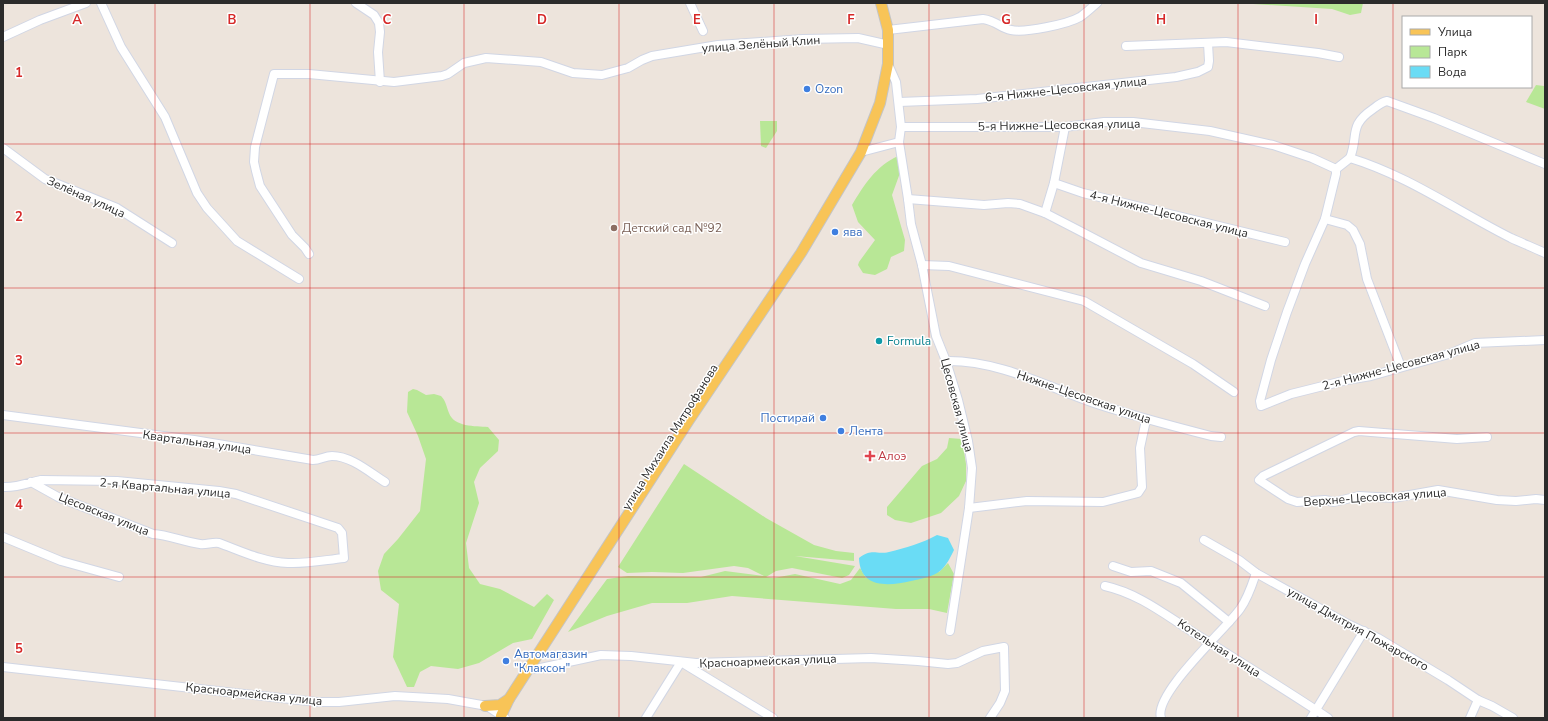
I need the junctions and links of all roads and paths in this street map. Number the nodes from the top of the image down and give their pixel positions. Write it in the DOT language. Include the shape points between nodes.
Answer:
graph roads {
  1 [pos="86,3"];
  2 [pos="101,3"];
  3 [pos="356,3"];
  4 [pos="690,3"];
  5 [pos="881,3"];
  6 [pos="1097,3"];
  7 [pos="703,30"];
  8 [pos="888,30"];
  9 [pos="3,38"];
  10 [pos="1208,43"];
  11 [pos="889,45"];
  12 [pos="1126,46"];
  13 [pos="1339,57"];
  14 [pos="888,64"];
  15 [pos="380,82"];
  16 [pos="899,102"];
  17 [pos="901,127"];
  18 [pos="1065,127"];
  19 [pos="899,142"];
  20 [pos="3,148"];
  21 [pos="861,152"];
  22 [pos="1350,158"];
  23 [pos="1545,164"];
  24 [pos="1336,169"];
  25 [pos="1054,183"];
  26 [pos="908,198"];
  27 [pos="1045,214"];
  28 [pos="1325,219"];
  29 [pos="1285,242"];
  30 [pos="172,243"];
  31 [pos="1545,253"];
  32 [pos="308,254"];
  33 [pos="922,265"];
  34 [pos="299,279"];
  35 [pos="1265,306"];
  36 [pos="1545,340"];
  37 [pos="946,361"];
  38 [pos="1402,367"];
  39 [pos="1234,392"];
  40 [pos="3,415"];
  41 [pos="1146,420"];
  42 [pos="1221,437"];
  43 [pos="1487,437"];
  44 [pos="31,482"];
  45 [pos="385,482"];
  46 [pos="3,487"];
  47 [pos="1545,500"];
  48 [pos="969,508"];
  49 [pos="3,537"];
  50 [pos="1204,540"];
  51 [pos="344,558"];
  52 [pos="1113,566"];
  53 [pos="1256,573"];
  54 [pos="119,577"];
  55 [pos="1105,586"];
  56 [pos="1229,622"];
  57 [pos="950,631"];
  58 [pos="1364,631"];
  59 [pos="1209,643"];
  60 [pos="681,662"];
  61 [pos="3,667"];
  62 [pos="532,668"];
  63 [pos="509,700"];
  64 [pos="1478,700"];
  65 [pos="485,706"];
  66 [pos="1316,710"];
  67 [pos="502,717"];
  68 [pos="646,718"];
  69 [pos="773,718"];
  70 [pos="990,718"];
  71 [pos="1161,718"];
  72 [pos="1311,718"];
  73 [pos="1328,718"];
  74 [pos="1470,718"];
  75 [pos="1513,718"];
  1 -- 9 [label="street" via="40,20"];
  2 -- 34 [label="street" via="121,47 165,116 207,208 237,241"];
  3 -- 15 [label="street" via="374,15 379,23"];
  4 -- 7 [label="street"];
  5 -- 8 [label="main road, улица Михаила Митрофанова"];
  6 -- 8 [label="street" via="1076,19 1057,25 1018,31 983,19"];
  8 -- 11 [label="main road, улица Михаила Митрофанова"];
  10 -- 12 [label="street"];
  10 -- 13 [label="street" via="1226,42"];
  10 -- 16 [label="street, 6-я Нижне-Цесовская улица" via="1207,68 1176,77 977,98"];
  11 -- 14 [label="main road, улица Михаила Митрофанова"];
  11 -- 15 [label="street, улица Зелёный Клин" via="858,38 718,45 652,56 628,68 602,75 573,73 541,62 486,58 464,63 442,76 422,80"];
  14 -- 16 [label="street, Цесовская улица" via="896,82"];
  14 -- 21 [label="main road, улица Михаила Митрофанова" via="880,103"];
  15 -- 32 [label="street, улица Зелёный Клин" via="309,74 274,74 255,147 256,174 260,186 290,232"];
  16 -- 17 [label="street, Цесовская улица"];
  17 -- 18 [label="street, 5-я Нижне-Цесовская улица"];
  17 -- 19 [label="street, Цесовская улица"];
  18 -- 24 [label="street, 5-я Нижне-Цесовская улица" via="1121,122 1210,132 1273,145"];
  18 -- 25 [label="street"];
  19 -- 21 [label="street"];
  19 -- 26 [label="street, Цесовская улица"];
  20 -- 30 [label="street, Зелёная улица" via="44,178 117,208"];
  21 -- 62 [label="main road, улица Михаила Митрофанова" via="801,253 696,408 625,526"];
  22 -- 23 [label="street" via="1360,120 1382,102 1387,102 1434,118"];
  22 -- 24 [label="street"];
  22 -- 31 [label="street" via="1419,186 1512,238"];
  24 -- 28 [label="street"];
  25 -- 27 [label="street"];
  25 -- 29 [label="street, 4-я Нижне-Цесовская улица" via="1083,193"];
  26 -- 27 [label="street" via="984,205 1014,203"];
  26 -- 33 [label="street, Цесовская улица" via="910,224"];
  27 -- 35 [label="street" via="1141,263 1200,281"];
  28 -- 38 [label="street" via="1347,225 1353,230 1360,244 1367,279"];
  28 -- 38 [label="street, 2-я Нижне-Цесовская улица" via="1287,312 1271,360 1260,401 1261,406 1291,394"];
  33 -- 37 [label="street, Цесовская улица" via="936,336"];
  33 -- 39 [label="street" via="949,266 1084,301 1193,364"];
  36 -- 38 [label="street, 2-я Нижне-Цесовская улица" via="1480,342 1450,354"];
  37 -- 41 [label="street, Нижне-Цесовская улица" via="962,360 1002,368"];
  37 -- 48 [label="street, Цесовская улица" via="968,441 972,468"];
  40 -- 45 [label="street, Квартальная улица" via="194,440 313,460 338,457 348,460"];
  41 -- 42 [label="street, Нижне-Цесовская улица"];
  41 -- 48 [label="street" via="1140,448 1142,487 1138,493 1103,502 1027,501"];
  43 -- 47 [label="street, Верхне-Цесовская улица" via="1457,439 1359,431 1259,479 1288,499 1297,502 1334,502 1359,496 1393,498 1438,490 1497,500"];
  44 -- 46 [label="street, 2-я Квартальная улица"];
  44 -- 51 [label="street, Цесовская улица" via="58,497 148,533 198,544 219,543 260,558 284,563"];
  44 -- 51 [label="street, 2-я Квартальная улица" via="117,481 219,491 244,496 338,528 342,533"];
  48 -- 57 [label="street, Цесовская улица"];
  49 -- 54 [label="street" via="61,561"];
  50 -- 53 [label="street, улица Дмитрия Пожарского"];
  52 -- 56 [label="street" via="1131,572 1149,570 1181,582"];
  53 -- 56 [label="street" via="1244,604"];
  53 -- 58 [label="street, улица Дмитрия Пожарского"];
  55 -- 59 [label="street, Котельная улица" via="1147,603"];
  56 -- 59 [label="street"];
  58 -- 64 [label="street, улица Дмитрия Пожарского"];
  58 -- 66 [label="street"];
  59 -- 66 [label="street, Котельная улица"];
  59 -- 71 [label="street" via="1188,665 1175,684 1162,707"];
  60 -- 62 [label="street, Красноармейская улица" via="601,655"];
  60 -- 68 [label="street"];
  60 -- 69 [label="street"];
  60 -- 70 [label="street, Красноармейская улица" via="871,658 948,664 957,663 983,651 1004,647 1005,691"];
  61 -- 65 [label="street, Красноармейская улица" via="317,702 395,696 448,699"];
  62 -- 63 [label="main road, улица Михаила Митрофанова"];
  62 -- 67 [label="main road, улица Михаила Митрофанова"];
  63 -- 65 [label="main road" via="500,705"];
  63 -- 67 [label="main road, улица Михаила Митрофанова"];
  64 -- 74 [label="street"];
  64 -- 75 [label="street, улица Дмитрия Пожарского"];
  65 -- 67 [label="street, Красноармейская улица"];
  66 -- 72 [label="street"];
  66 -- 73 [label="street, Котельная улица"];
}
